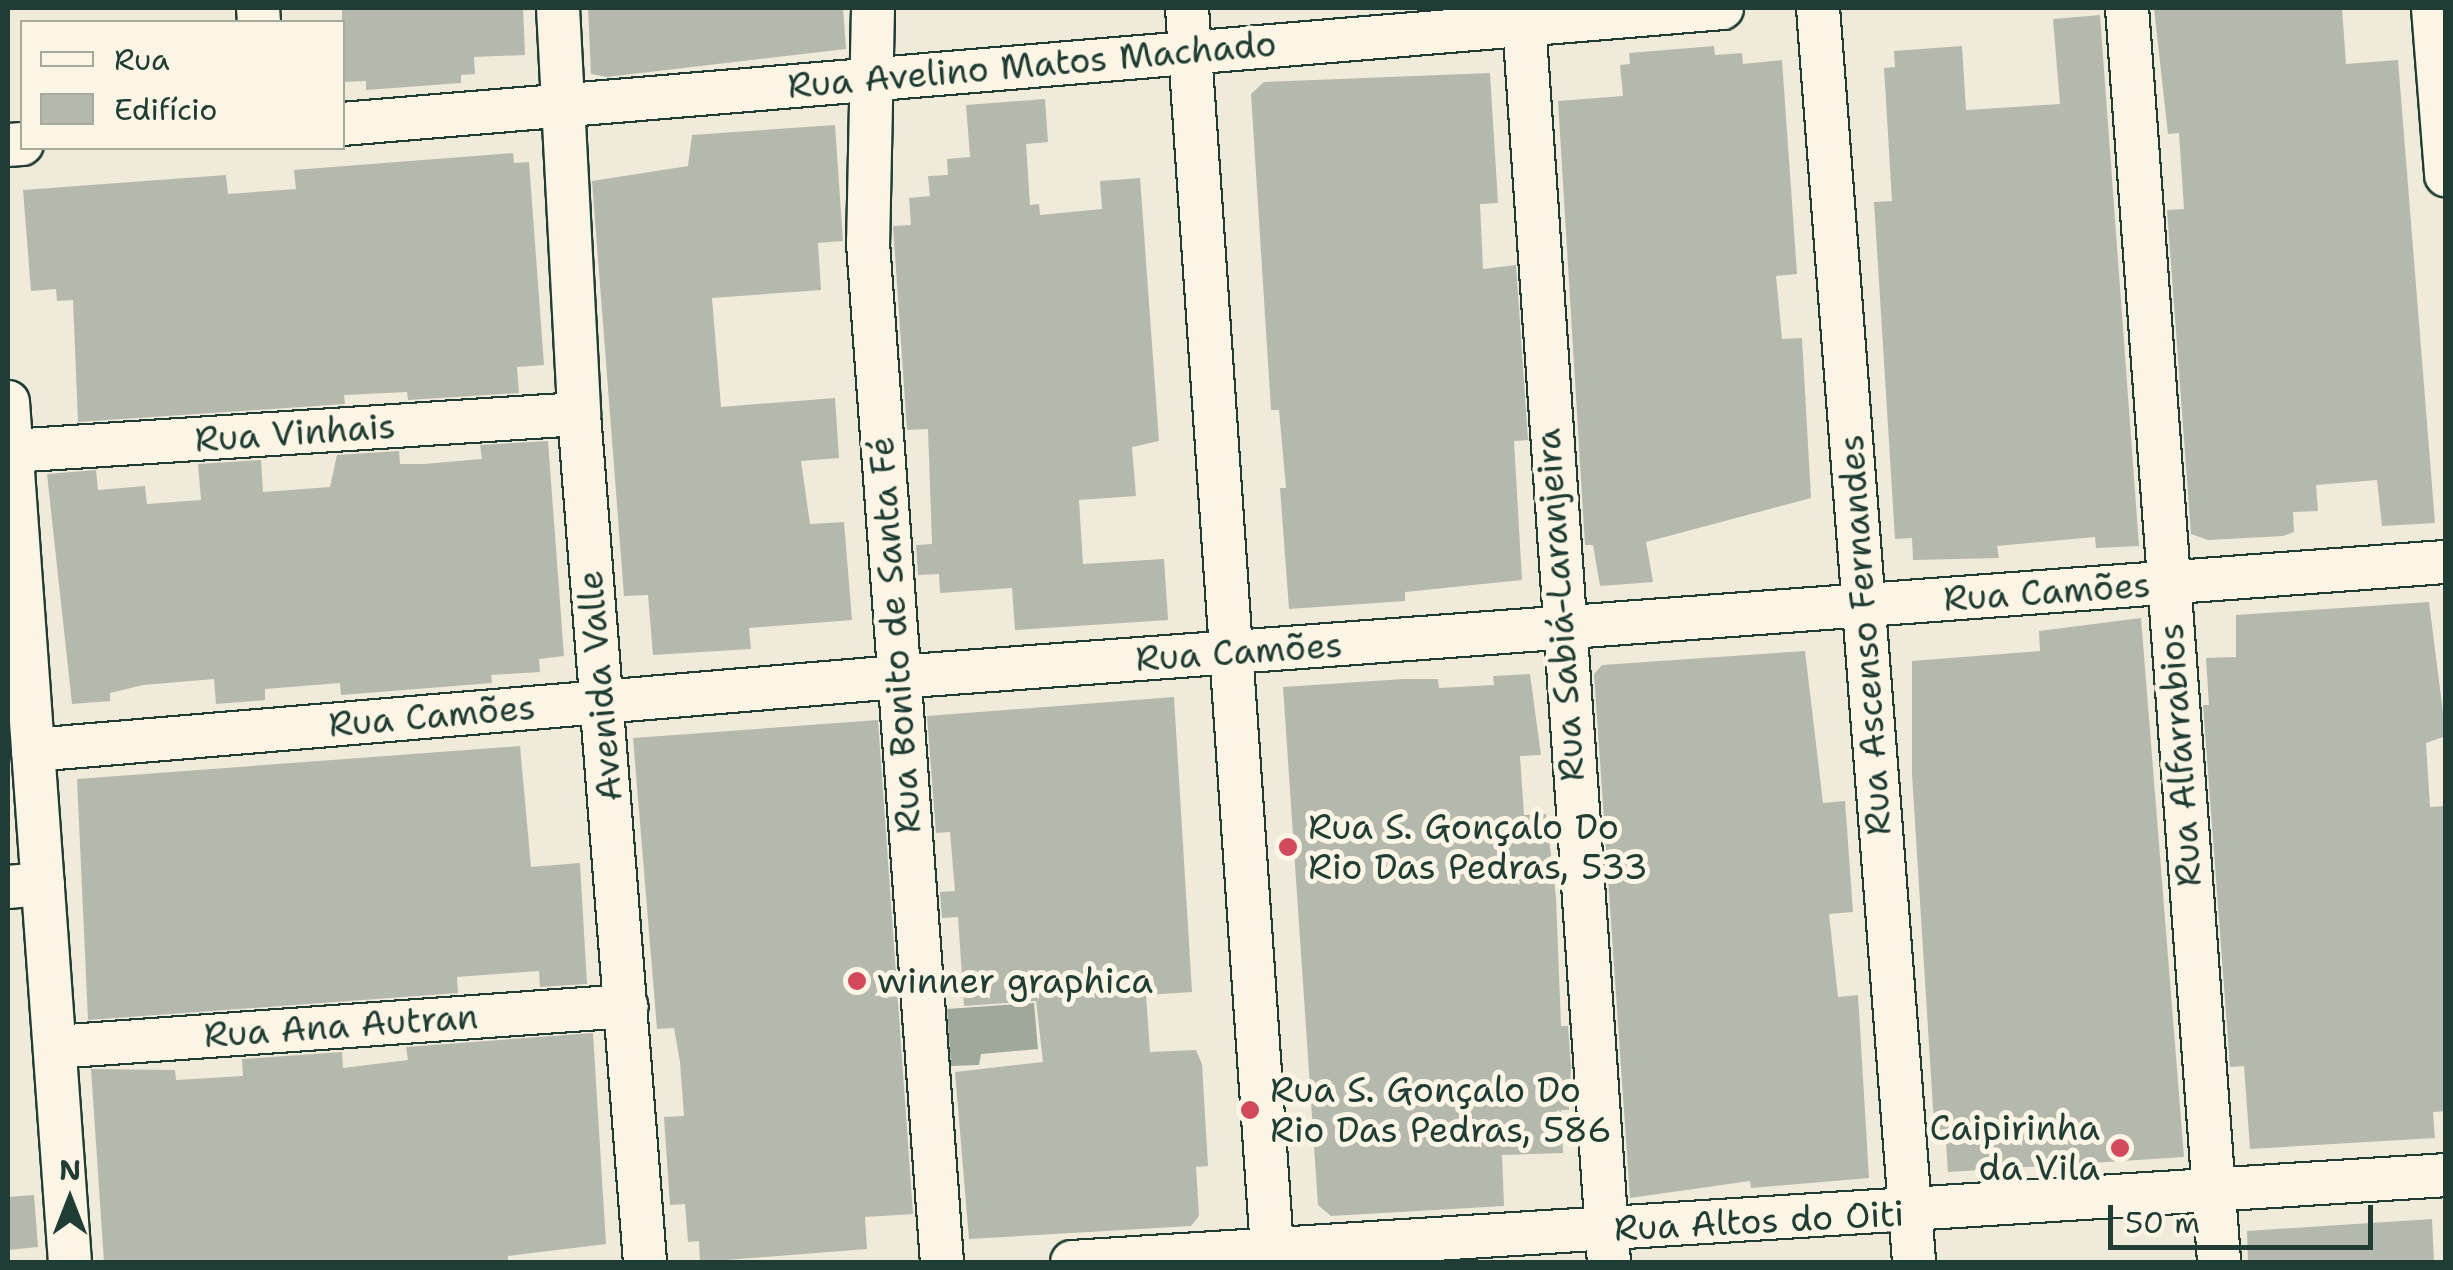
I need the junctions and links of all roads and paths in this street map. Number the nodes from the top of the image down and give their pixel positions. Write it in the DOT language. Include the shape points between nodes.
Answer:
graph roads {
  1 [pos="558,8"];
  2 [pos="873,8"];
  3 [pos="1722,8"];
  4 [pos="1818,8"];
  5 [pos="2126,8"];
  6 [pos="2433,8"];
  7 [pos="1524,15"];
  8 [pos="1188,28"];
  9 [pos="872,80"];
  10 [pos="562,109"];
  11 [pos="345,124"];
  12 [pos="2446,175"];
  13 [pos="8,402"];
  14 [pos="579,414"];
  15 [pos="11,451"];
  16 [pos="2446,562"];
  17 [pos="2166,583"];
  18 [pos="1862,606"];
  19 [pos="1561,627"];
  20 [pos="1232,653"];
  21 [pos="896,677"];
  22 [pos="600,701"];
  23 [pos="34,750"];
  24 [pos="25,885"];
  25 [pos="627,1006"];
  26 [pos="55,1047"];
  27 [pos="2446,1175"];
  28 [pos="2213,1191"];
  29 [pos="1910,1213"];
  30 [pos="1608,1246"];
  31 [pos="1273,1255"];
  32 [pos="70,1262"];
  33 [pos="646,1262"];
  34 [pos="942,1262"];
  35 [pos="1072,1262"];
  36 [pos="1914,1262"];
  37 [pos="2219,1262"];
  1 -- 10 [label="street, Avenida Valle"];
  2 -- 9 [label="street, Rua Bonito de Santa Fé"];
  3 -- 7 [label="street, Rua Avelino Matos Machado"];
  4 -- 18 [label="street, Rua Ascenso Fernandes"];
  5 -- 17 [label="street, Rua Alfarrabios"];
  6 -- 12 [label="street"];
  7 -- 8 [label="street, Rua Avelino Matos Machado"];
  7 -- 19 [label="street, Rua Sabiá-Laranjeira"];
  8 -- 9 [label="street, Rua Avelino Matos Machado"];
  8 -- 20 [label="street"];
  9 -- 10 [label="street, Rua Avelino Matos Machado"];
  9 -- 21 [label="street, Rua Bonito de Santa Fé" via="868,243"];
  10 -- 11 [label="street, Rua Avelino Matos Machado"];
  10 -- 14 [label="street, Avenida Valle"];
  13 -- 15 [label="street"];
  14 -- 15 [label="street, Rua Vinhais"];
  14 -- 22 [label="street, Avenida Valle"];
  15 -- 23 [label="street"];
  16 -- 17 [label="street, Rua Camões"];
  17 -- 18 [label="street, Rua Camões"];
  17 -- 28 [label="street, Rua Alfarrabios"];
  18 -- 19 [label="street, Rua Camões"];
  18 -- 29 [label="street, Rua Ascenso Fernandes"];
  19 -- 20 [label="street, Rua Camões"];
  19 -- 30 [label="street, Rua Sabiá-Laranjeira"];
  20 -- 21 [label="street, Rua Camões"];
  20 -- 31 [label="street"];
  21 -- 22 [label="street, Rua Camões"];
  21 -- 34 [label="street, Rua Bonito de Santa Fé"];
  22 -- 23 [label="street, Rua Camões"];
  22 -- 25 [label="street, Avenida Valle"];
  23 -- 24 [label="street"];
  24 -- 26 [label="street"];
  25 -- 26 [label="street, Rua Ana Autran"];
  25 -- 33 [label="street, Avenida Valle"];
  26 -- 32 [label="street"];
  27 -- 28 [label="street, Rua Altos do Oiti"];
  28 -- 29 [label="street, Rua Altos do Oiti"];
  28 -- 37 [label="street, Rua Alfarrabios"];
  29 -- 30 [label="street, Rua Altos do Oiti"];
  29 -- 36 [label="street, Rua Ascenso Fernandes"];
  30 -- 31 [label="street, Rua Altos do Oiti"];
  31 -- 35 [label="street, Rua Altos do Oiti"];
}
